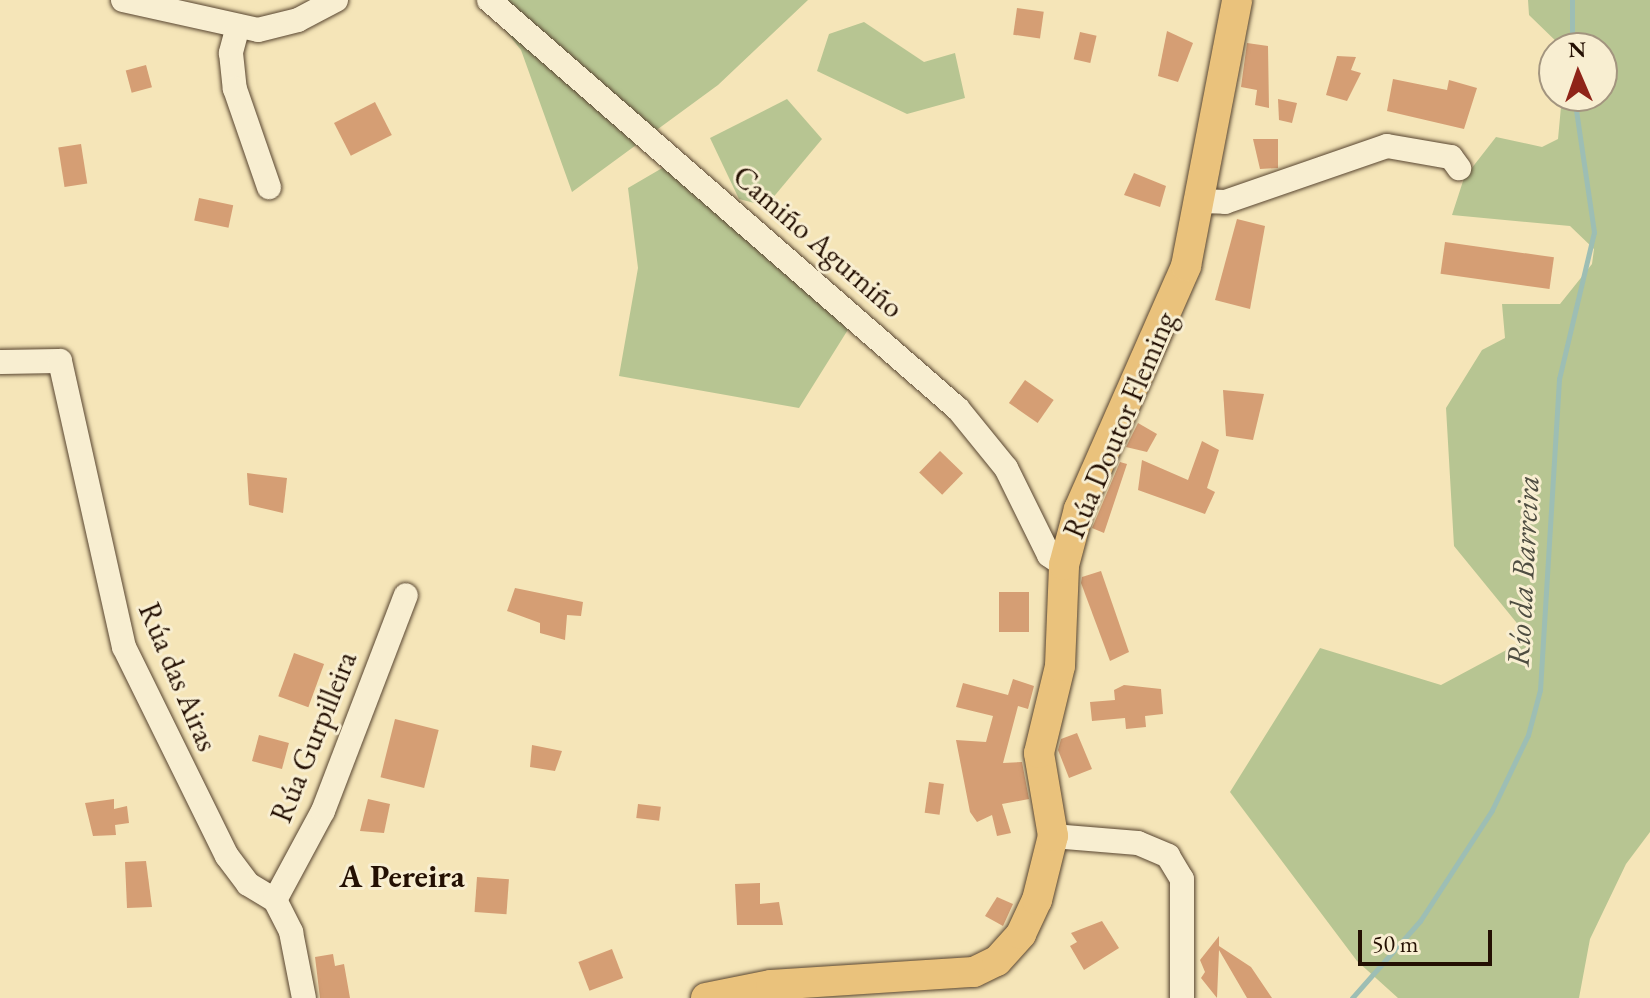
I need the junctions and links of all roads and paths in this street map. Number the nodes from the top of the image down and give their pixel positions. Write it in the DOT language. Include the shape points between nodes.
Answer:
graph roads {
  1 [pos="123,0"];
  2 [pos="336,0"];
  3 [pos="489,0"];
  4 [pos="1237,0"];
  5 [pos="238,26"];
  6 [pos="1459,168"];
  7 [pos="269,187"];
  8 [pos="1200,201"];
  9 [pos="0,362"];
  10 [pos="1064,565"];
  11 [pos="406,595"];
  12 [pos="1053,836"];
  13 [pos="275,900"];
  14 [pos="304,998"];
  15 [pos="706,998"];
  16 [pos="1182,998"];
  1 -- 5 [label="street"];
  2 -- 5 [label="street" via="298,20 258,30"];
  3 -- 10 [label="street, Camiño Agurniño" via="958,409 1006,468 1033,532"];
  4 -- 8 [label="main road, Rúa Doutor Fleming"];
  5 -- 7 [label="street" via="231,53 235,89"];
  6 -- 8 [label="street" via="1441,154 1387,146 1225,202"];
  8 -- 10 [label="main road, Rúa Doutor Fleming" via="1186,266 1079,509"];
  9 -- 13 [label="street, Rúa das Airas" via="60,361 124,647 227,856 248,884"];
  10 -- 12 [label="main road, Rúa Doutor Fleming" via="1060,666 1039,753"];
  11 -- 13 [label="street, Rúa Gurpilleira" via="323,811"];
  12 -- 15 [label="main road, Rúa Doutor Fleming" via="1037,900 1021,934 997,961 974,972 771,985"];
  12 -- 16 [label="street" via="1138,843 1168,856 1182,879"];
  13 -- 14 [label="street, Rúa das Airas" via="291,932"];
}
